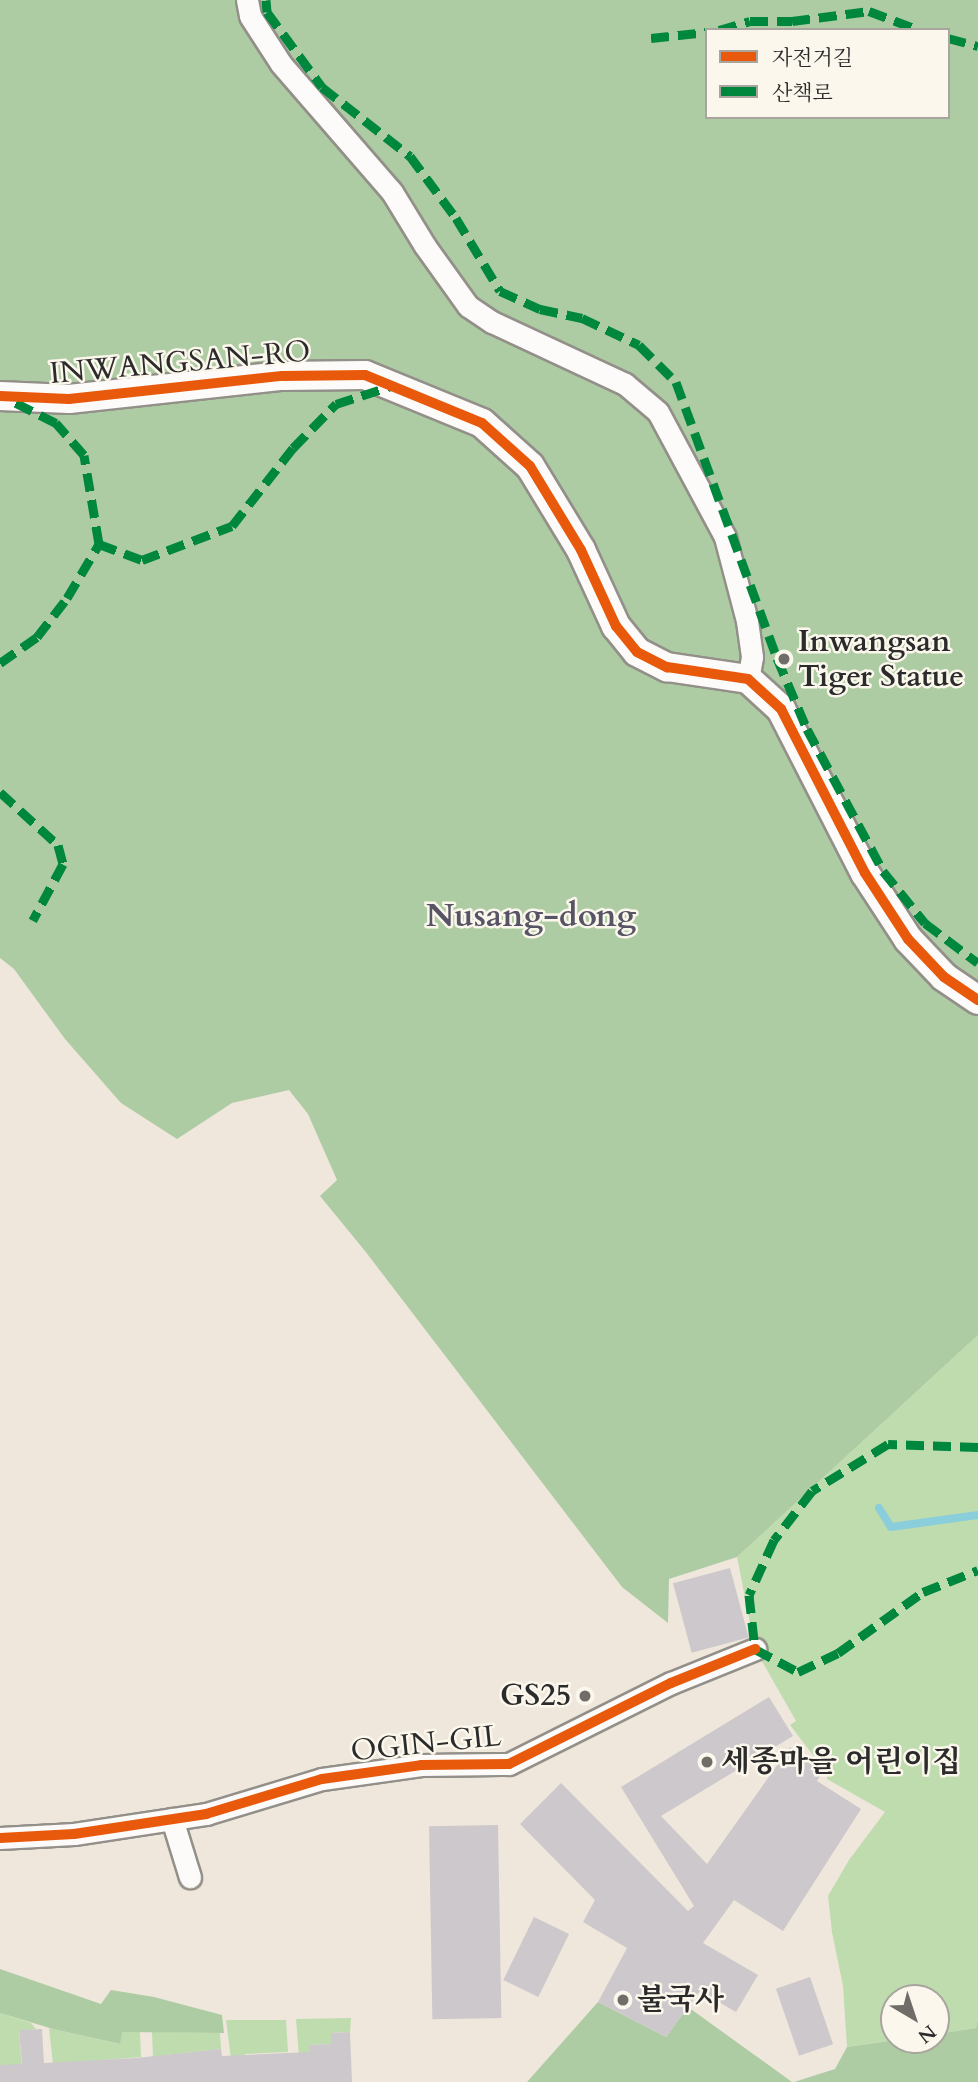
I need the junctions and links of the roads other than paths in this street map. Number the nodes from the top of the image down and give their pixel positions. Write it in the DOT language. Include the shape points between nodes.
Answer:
graph roads {
  1 [pos="247,0"];
  2 [pos="0,396"];
  3 [pos="748,679"];
  4 [pos="978,1000"];
  5 [pos="755,1649"];
  6 [pos="172,1819"];
  7 [pos="0,1838"];
  8 [pos="190,1877"];
  1 -- 3 [label="street" via="250,16 281,64 392,191 468,306 492,322 625,384 658,412 725,537 747,621 752,657"];
  2 -- 3 [label="street, INWANGSAN-RO" via="69,399 282,376 365,375 482,422 530,466 581,550 616,626 637,652 667,667"];
  3 -- 4 [label="street" via="781,709 865,873 908,939 944,977"];
  5 -- 6 [label="street, OGIN-GIL" via="671,1683 509,1764 421,1765 322,1779 206,1814"];
  6 -- 7 [label="street, OGIN-GIL" via="74,1835"];
  6 -- 8 [label="street"];
}
